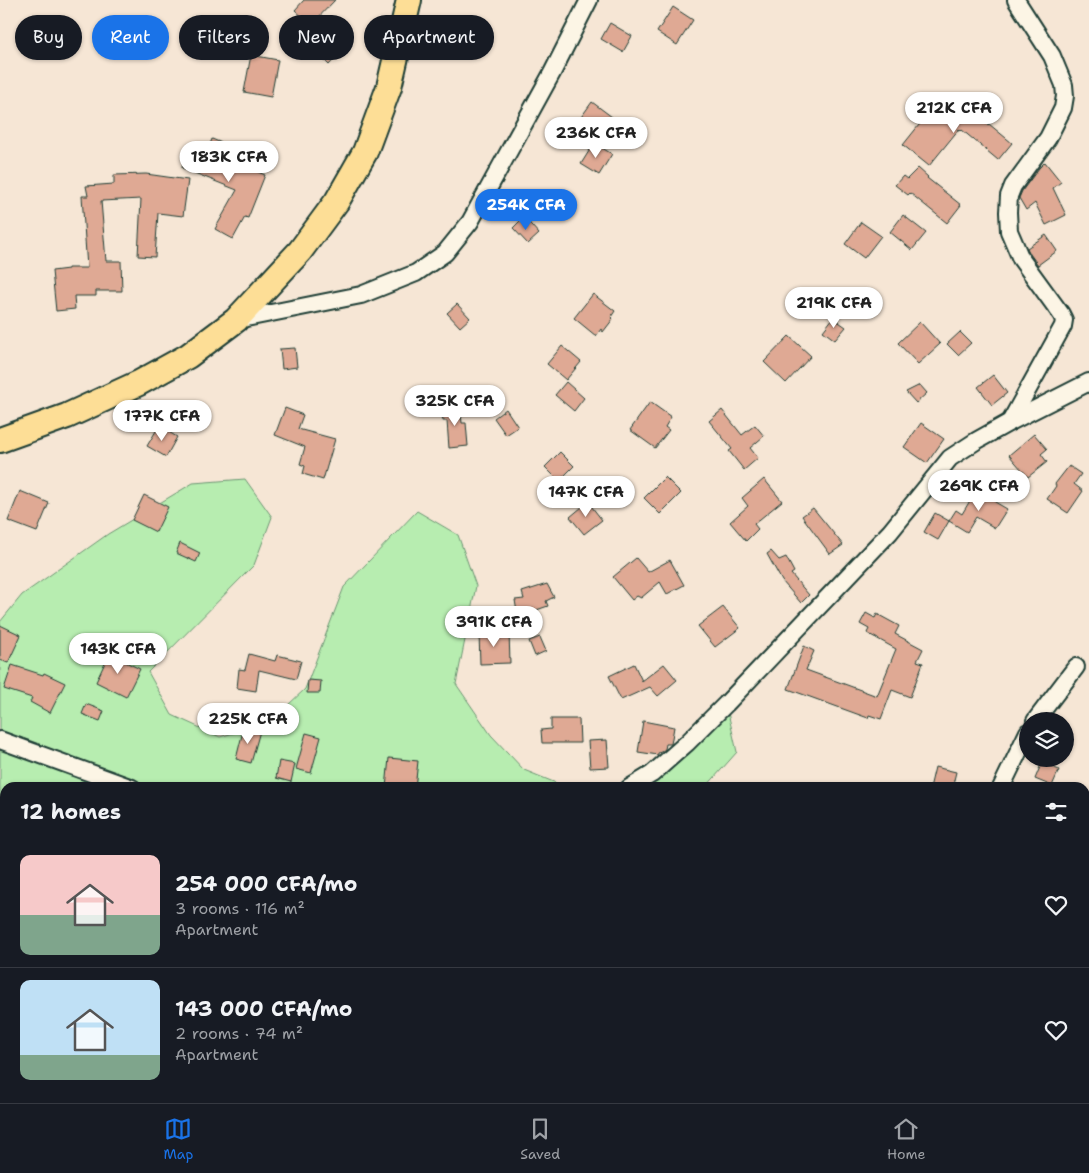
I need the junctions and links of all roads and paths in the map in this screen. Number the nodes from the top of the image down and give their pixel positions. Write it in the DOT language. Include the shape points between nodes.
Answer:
graph roads {
  1 [pos="409,0"];
  2 [pos="589,0"];
  3 [pos="1016,0"];
  4 [pos="236,320"];
  5 [pos="1089,382"];
  6 [pos="1010,422"];
  7 [pos="0,440"];
  8 [pos="1076,666"];
  9 [pos="1042,712"];
  10 [pos="0,740"];
  11 [pos="1019,751"];
  12 [pos="116,782"];
  13 [pos="639,782"];
  14 [pos="1004,782"];
  1 -- 4 [label="highway" via="389,87 364,152 337,201 300,251"];
  2 -- 4 [label="street" via="470,222 445,253 416,273 361,295"];
  3 -- 6 [label="street" via="1052,56 1065,96 1064,108 1048,138 1008,196 1009,231 1021,260 1064,320"];
  4 -- 7 [label="highway" via="188,356 138,383 66,416"];
  5 -- 6 [label="street"];
  6 -- 13 [label="street" via="950,458 890,532 687,743"];
  8 -- 9 [label="street"];
  10 -- 12 [label="street"];
  11 -- 14 [label="street"];
}
